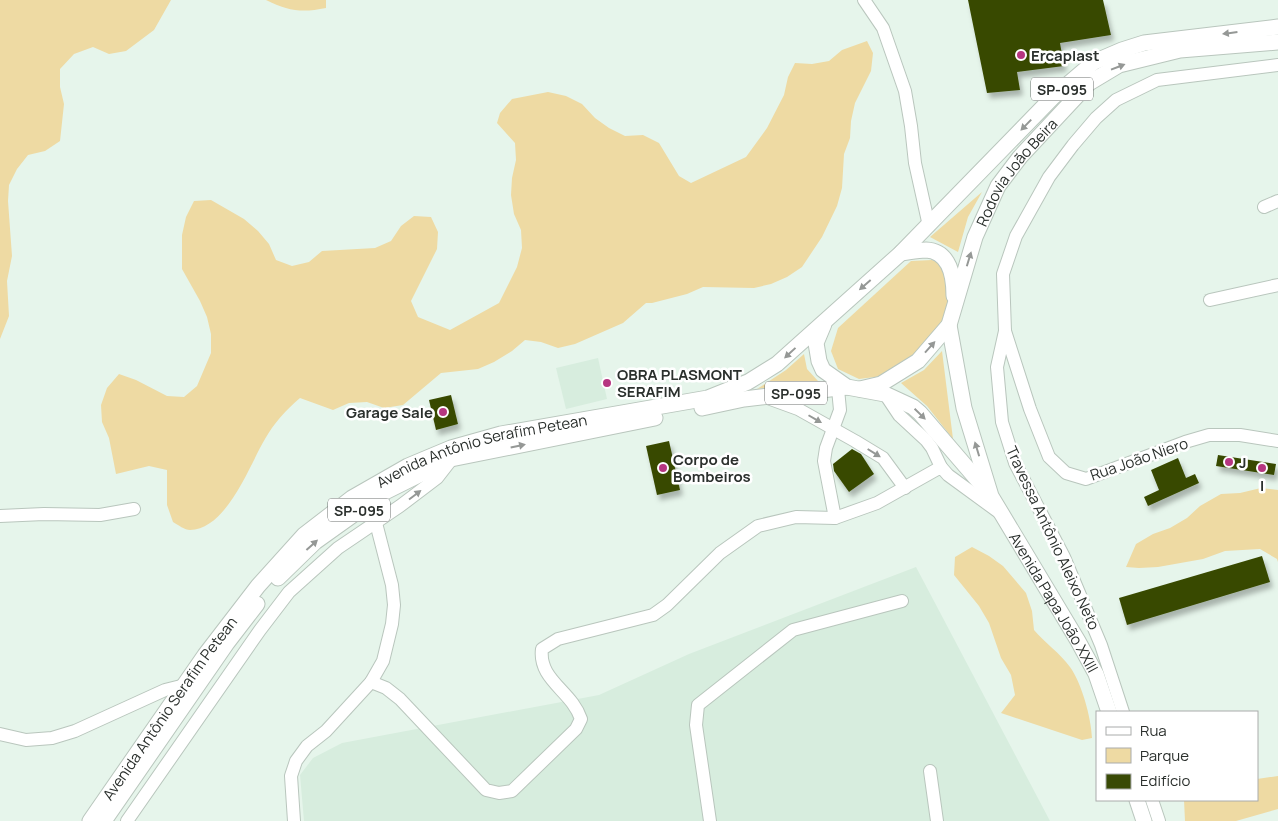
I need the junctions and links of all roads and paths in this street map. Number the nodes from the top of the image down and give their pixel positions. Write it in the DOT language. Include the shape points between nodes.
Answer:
graph roads {
  1 [pos="864,0"];
  2 [pos="1278,27"];
  3 [pos="1278,42"];
  4 [pos="1278,65"];
  5 [pos="1278,201"];
  6 [pos="1264,207"];
  7 [pos="929,226"];
  8 [pos="902,253"];
  9 [pos="1278,285"];
  10 [pos="1210,300"];
  11 [pos="954,305"];
  12 [pos="826,320"];
  13 [pos="948,325"];
  14 [pos="1005,331"];
  15 [pos="849,388"];
  16 [pos="885,394"];
  17 [pos="764,397"];
  18 [pos="744,399"];
  19 [pos="834,430"];
  20 [pos="1278,441"];
  21 [pos="451,460"];
  22 [pos="941,467"];
  23 [pos="905,488"];
  24 [pos="991,496"];
  25 [pos="134,509"];
  26 [pos="1000,513"];
  27 [pos="0,516"];
  28 [pos="835,518"];
  29 [pos="376,523"];
  30 [pos="902,601"];
  31 [pos="371,682"];
  32 [pos="192,683"];
  33 [pos="143,700"];
  34 [pos="166,711"];
  35 [pos="1109,711"];
  36 [pos="1123,711"];
  37 [pos="0,734"];
  38 [pos="930,771"];
  39 [pos="1137,801"];
  40 [pos="1152,801"];
  41 [pos="90,821"];
  42 [pos="104,821"];
  43 [pos="127,821"];
  44 [pos="294,821"];
  45 [pos="710,821"];
  46 [pos="937,821"];
  47 [pos="1144,821"];
  48 [pos="1159,821"];
  1 -- 7 [label="street" via="883,28 903,84"];
  2 -- 7 [label="main road, Rodovia João Beira / SP-095, one-way" via="1144,43 1094,62 1053,96"];
  11 -- 3 [label="main road, Rodovia João Beira / SP-095, one-way" via="976,237 998,186 1020,157 1089,83 1119,65 1180,50"];
  4 -- 14 [label="street" via="1157,80 1116,100 1096,118 1050,177 1016,236 1003,274"];
  5 -- 6 [label="street"];
  7 -- 8 [label="main road, Rodovia João Beira / SP-095"];
  8 -- 11 [label="main road" via="927,250 948,263 954,279"];
  8 -- 12 [label="main road, Rodovia João Beira / SP-095, one-way"];
  9 -- 10 [label="street"];
  11 -- 13 [label="main road, Rodovia João Beira / SP-095"];
  12 -- 15 [label="main road" via="816,343 819,361 823,370"];
  12 -- 32 [label="main road, Avenida Antônio Serafim Petean / SP-095, one-way" via="777,364 748,382 708,398 501,434 451,448 408,466 352,498 304,535 258,586 231,620"];
  15 -- 13 [label="main road, Rodovia João Beira / SP-095, one-way" via="881,384 918,361"];
  24 -- 13 [label="main road, Avenida Papa João XXIII, one-way" via="964,408"];
  14 -- 20 [label="street, Rua João Niero" via="1049,457 1066,474 1086,479 1209,435 1240,435"];
  14 -- 36 [label="street, Travessa Antônio Aleixo Neto" via="997,367 1002,422 1016,464 1064,557 1101,645"];
  15 -- 16 [label="main road, Avenida Papa João XXIII"];
  15 -- 17 [label="main road, Rodovia João Beira / SP-095"];
  15 -- 19 [label="street"];
  16 -- 22 [label="street" via="899,415 926,440"];
  16 -- 24 [label="main road, Avenida Papa João XXIII, one-way" via="920,413"];
  17 -- 18 [label="main road, Rodovia João Beira / SP-095"];
  17 -- 19 [label="street, one-way" via="798,409"];
  21 -- 18 [label="main road, Avenida Antônio Serafim Petean / SP-095, one-way"];
  19 -- 23 [label="street, one-way" via="883,458"];
  19 -- 28 [label="street" via="824,461"];
  29 -- 21 [label="street, Avenida Antônio Serafim Petean, one-way" via="437,478"];
  32 -- 21 [label="main road, Avenida Antônio Serafim Petean / SP-095, one-way" via="274,582 315,542 385,492"];
  22 -- 23 [label="street"];
  22 -- 26 [label="street"];
  23 -- 28 [label="street" via="877,503"];
  24 -- 26 [label="main road, Avenida Papa João XXIII"];
  25 -- 27 [label="street" via="100,515"];
  26 -- 35 [label="main road, Avenida Papa João XXIII" via="1078,641 1096,674"];
  28 -- 31 [label="street" via="796,517 758,526 720,553 667,605 652,615 558,639 542,648 541,658 546,673 575,706 581,719 576,729 512,792 498,794 486,790 400,699"];
  29 -- 31 [label="street" via="394,605 384,661"];
  29 -- 43 [label="street, Avenida Antônio Serafim Petean" via="338,548 290,592"];
  30 -- 45 [label="street" via="793,630 698,705 696,725"];
  31 -- 44 [label="street" via="296,761 291,776"];
  32 -- 33 [label="street"];
  32 -- 34 [label="main road, Avenida Antônio Serafim Petean / SP-095"];
  32 -- 42 [label="main road, Avenida Antônio Serafim Petean / SP-095"];
  33 -- 34 [label="street" via="160,703"];
  33 -- 37 [label="street" via="52,738 26,740"];
  34 -- 41 [label="main road, Avenida Antônio Serafim Petean / SP-095"];
  38 -- 46 [label="street"];
  39 -- 47 [label="main road"];
  40 -- 48 [label="street"];
}
